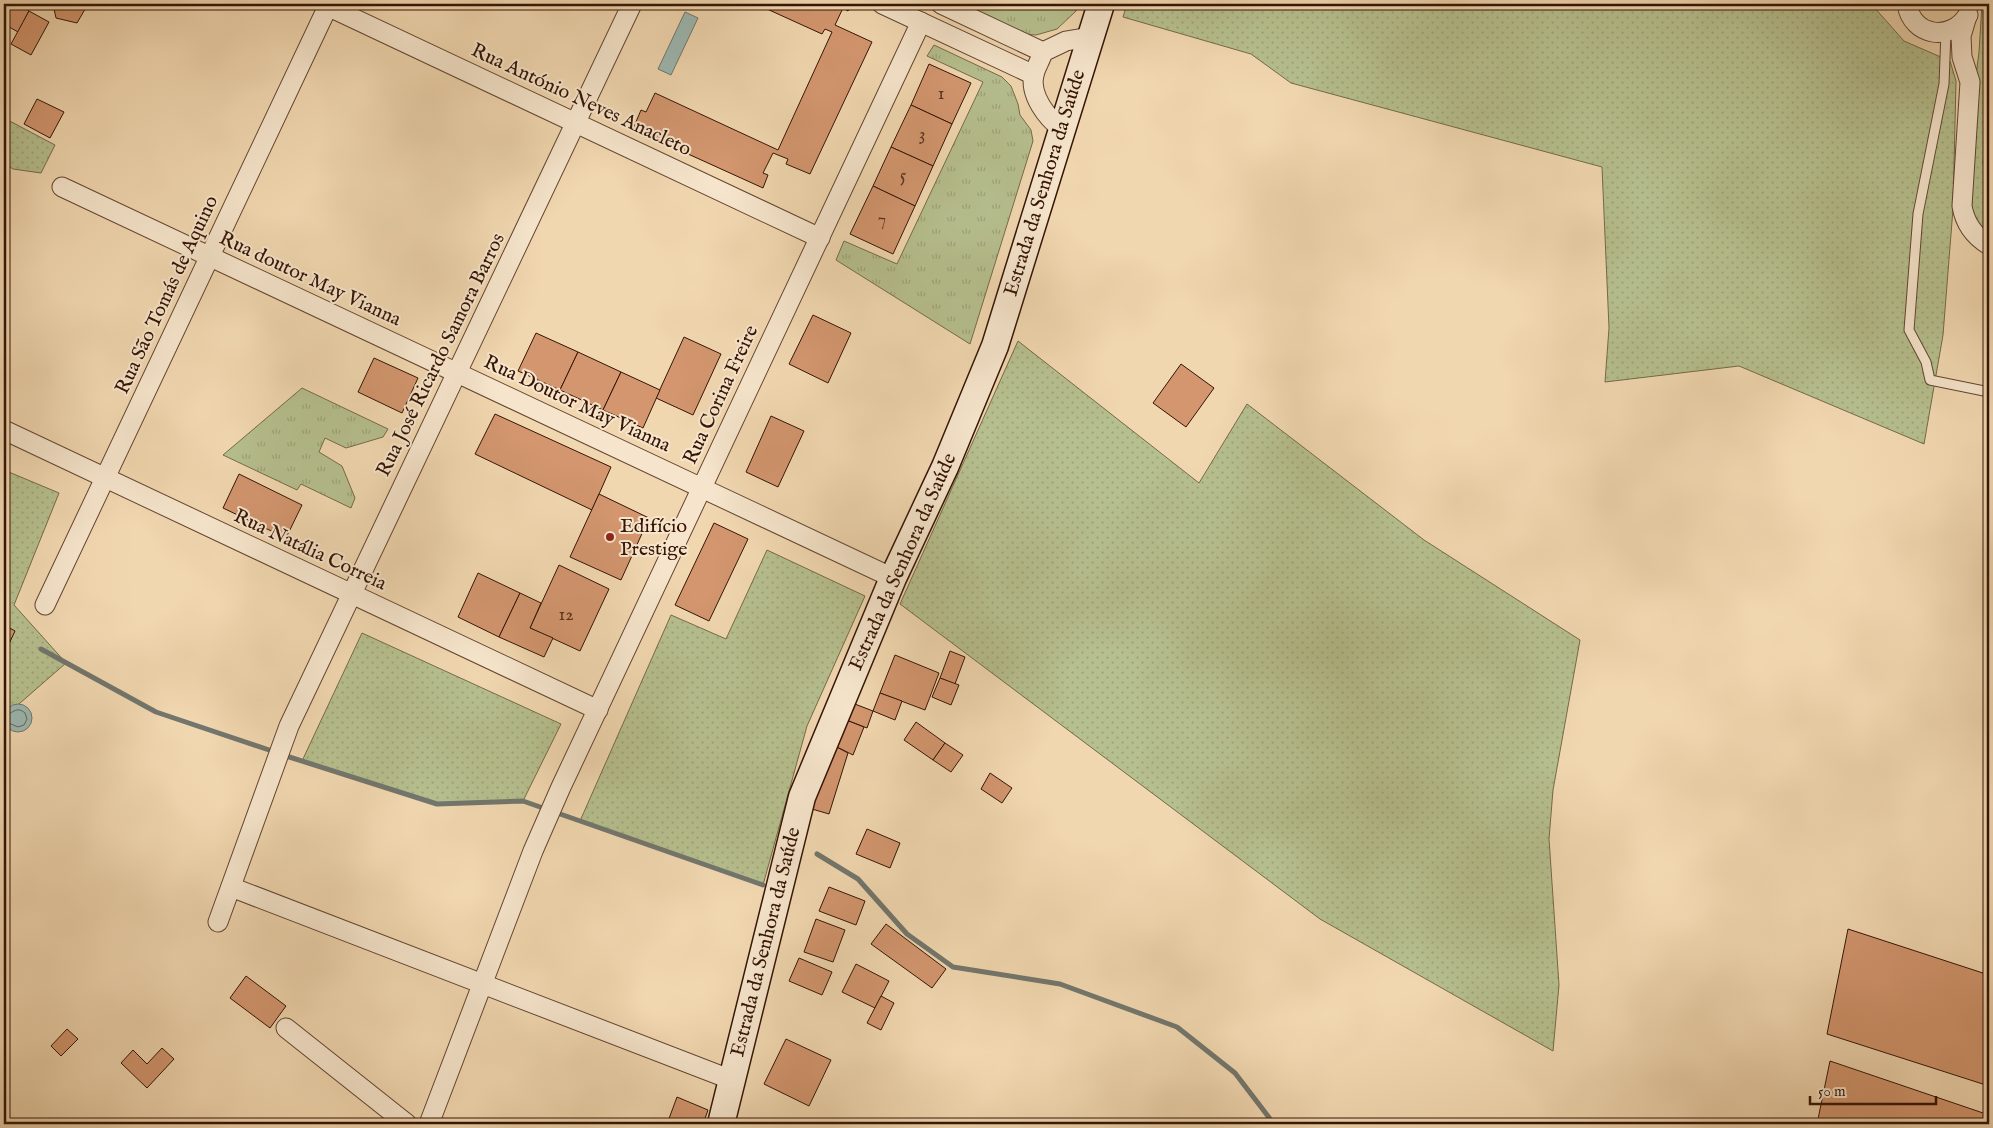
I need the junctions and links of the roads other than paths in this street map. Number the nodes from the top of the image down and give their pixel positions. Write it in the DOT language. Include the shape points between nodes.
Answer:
graph roads {
  1 [pos="326,4"];
  2 [pos="632,4"];
  3 [pos="882,4"];
  4 [pos="941,4"];
  5 [pos="1101,4"];
  6 [pos="1905,6"];
  7 [pos="1969,10"];
  8 [pos="921,22"];
  9 [pos="1946,31"];
  10 [pos="1090,36"];
  11 [pos="1043,52"];
  12 [pos="1034,76"];
  13 [pos="576,123"];
  14 [pos="1062,129"];
  15 [pos="62,187"];
  16 [pos="820,238"];
  17 [pos="1989,245"];
  18 [pos="209,257"];
  19 [pos="458,373"];
  20 [pos="1989,392"];
  21 [pos="4,430"];
  22 [pos="105,478"];
  23 [pos="702,488"];
  24 [pos="893,578"];
  25 [pos="352,594"];
  26 [pos="46,605"];
  27 [pos="598,710"];
  28 [pos="231,887"];
  29 [pos="218,922"];
  30 [pos="482,984"];
  31 [pos="286,1028"];
  32 [pos="732,1080"];
  33 [pos="407,1124"];
  34 [pos="429,1124"];
  35 [pos="721,1124"];
  1 -- 13 [label="street, Rua António Neves Anacleto"];
  1 -- 18 [label="street, Rua São Tomás de Aquino"];
  2 -- 13 [label="street, Rua José Ricardo Samora Barros"];
  3 -- 8 [label="street"];
  4 -- 11 [label="street"];
  5 -- 10 [label="street, Estrada da Senhora da Saúde"];
  6 -- 9 [label="street" via="1921,28 1931,32"];
  7 -- 9 [label="street" via="1961,24"];
  7 -- 17 [label="street" via="1961,36 1962,58 1970,82 1962,206 1970,228"];
  8 -- 12 [label="street"];
  8 -- 16 [label="street, Rua Corina Freire"];
  9 -- 20 [label="lane" via="1944,84 1918,214 1909,330 1926,362 1930,380"];
  10 -- 11 [label="street" via="1066,41"];
  10 -- 14 [label="street, Estrada da Senhora da Saúde"];
  11 -- 12 [label="street"];
  12 -- 14 [label="street" via="1040,108"];
  13 -- 16 [label="street, Rua António Neves Anacleto"];
  13 -- 19 [label="street, Rua José Ricardo Samora Barros"];
  14 -- 24 [label="street, Estrada da Senhora da Saúde" via="996,346"];
  15 -- 18 [label="street, Rua doutor May Vianna"];
  16 -- 23 [label="street, Rua Corina Freire"];
  18 -- 19 [label="street, Rua doutor May Vianna"];
  18 -- 22 [label="street, Rua São Tomás de Aquino"];
  19 -- 23 [label="street, Rua Doutor May Vianna"];
  19 -- 25 [label="street, Rua José Ricardo Samora Barros"];
  21 -- 22 [label="street, Rua Natália Correia"];
  22 -- 25 [label="street, Rua Natália Correia"];
  22 -- 26 [label="street, Rua São Tomás de Aquino"];
  23 -- 24 [label="street, Rua Doutor May Vianna"];
  23 -- 27 [label="street, Rua Corina Freire"];
  24 -- 32 [label="street, Estrada da Senhora da Saúde" via="802,797"];
  25 -- 27 [label="street, Rua Natália Correia"];
  25 -- 28 [label="street, Rua José Ricardo Samora Barros" via="287,732"];
  27 -- 30 [label="street, Rua Corina Freire" via="546,821"];
  28 -- 29 [label="street, Rua José Ricardo Samora Barros"];
  28 -- 30 [label="street"];
  30 -- 32 [label="street"];
  30 -- 34 [label="street, Rua Corina Freire"];
  31 -- 33 [label="street"];
  32 -- 35 [label="street, Estrada da Senhora da Saúde"];
}
